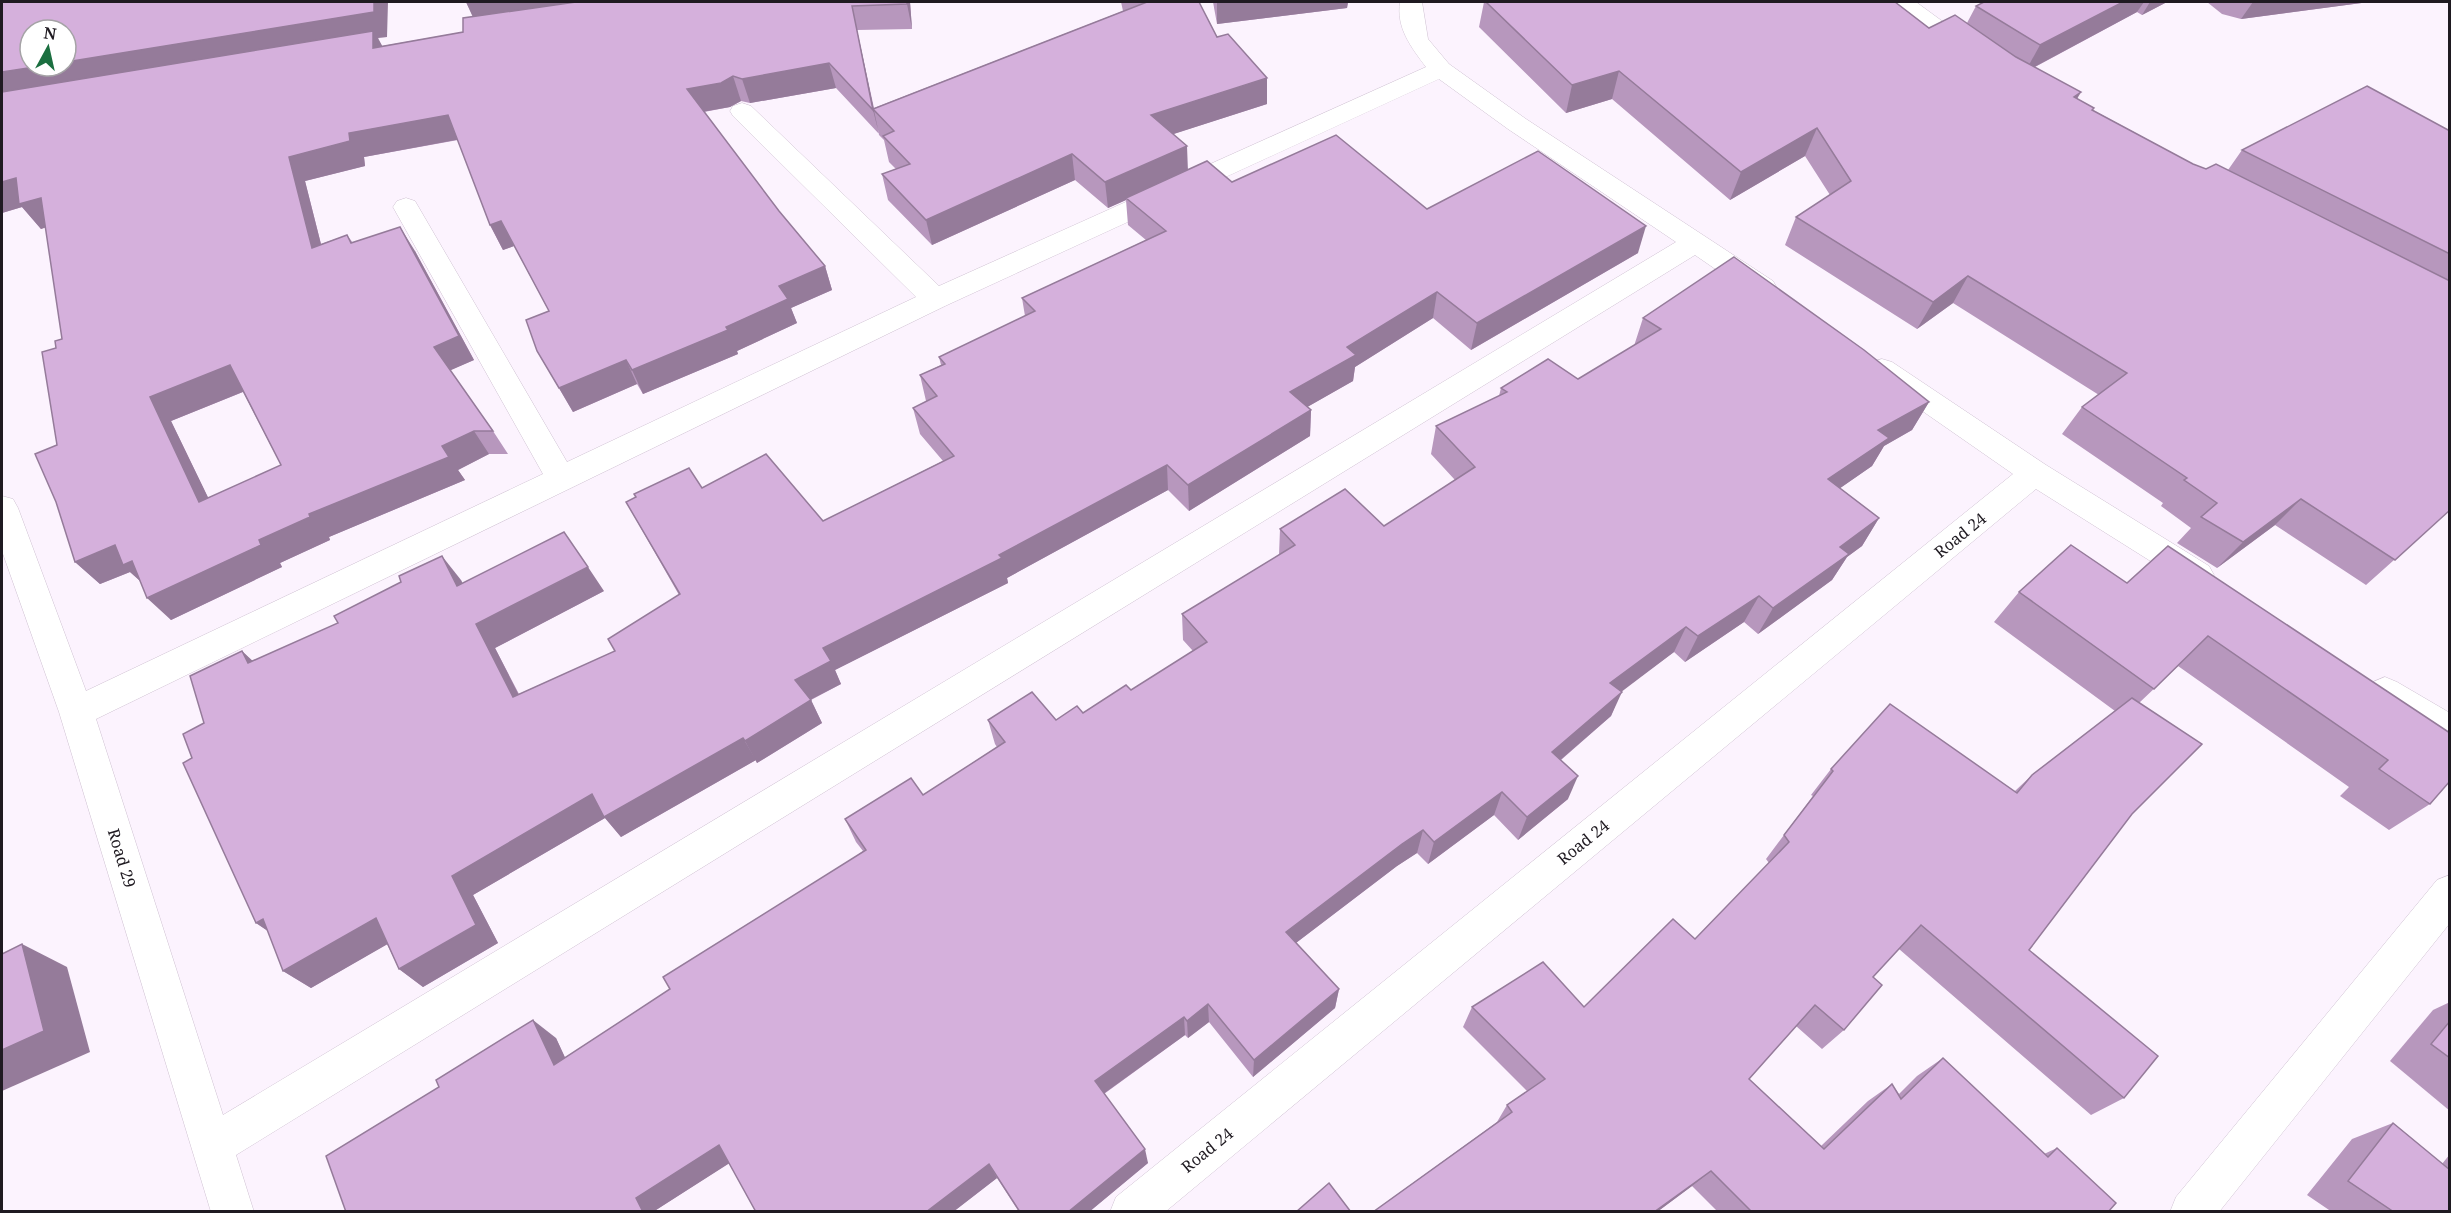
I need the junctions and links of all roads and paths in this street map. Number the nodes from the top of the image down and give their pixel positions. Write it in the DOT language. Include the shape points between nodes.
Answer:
graph roads {
  1 [pos="1411,2"];
  2 [pos="1902,2"];
  3 [pos="1989,64"];
  4 [pos="1442,69"];
  5 [pos="742,111"];
  6 [pos="406,207"];
  7 [pos="1696,242"];
  8 [pos="935,299"];
  9 [pos="1783,301"];
  10 [pos="1861,354"];
  11 [pos="2035,473"];
  12 [pos="562,480"];
  13 [pos="2,508"];
  14 [pos="2227,593"];
  15 [pos="2358,675"];
  16 [pos="76,712"];
  17 [pos="2450,732"];
  18 [pos="2450,893"];
  19 [pos="211,1146"];
  20 [pos="232,1212"];
  21 [pos="1131,1212"];
  22 [pos="2191,1212"];
  1 -- 4 [label="street" via="1417,40"];
  2 -- 3 [label="street"];
  4 -- 7 [label="street" via="1517,124"];
  4 -- 8 [label="street"];
  5 -- 8 [label="street"];
  6 -- 12 [label="street"];
  7 -- 9 [label="street"];
  7 -- 19 [label="street"];
  8 -- 12 [label="street"];
  10 -- 11 [label="street"];
  11 -- 14 [label="street"];
  11 -- 21 [label="street, Road 24"];
  12 -- 16 [label="street"];
  13 -- 16 [label="street, Road 29"];
  15 -- 17 [label="street"];
  16 -- 19 [label="street, Road 29"];
  18 -- 22 [label="street"];
  19 -- 20 [label="street, Road 29"];
}
